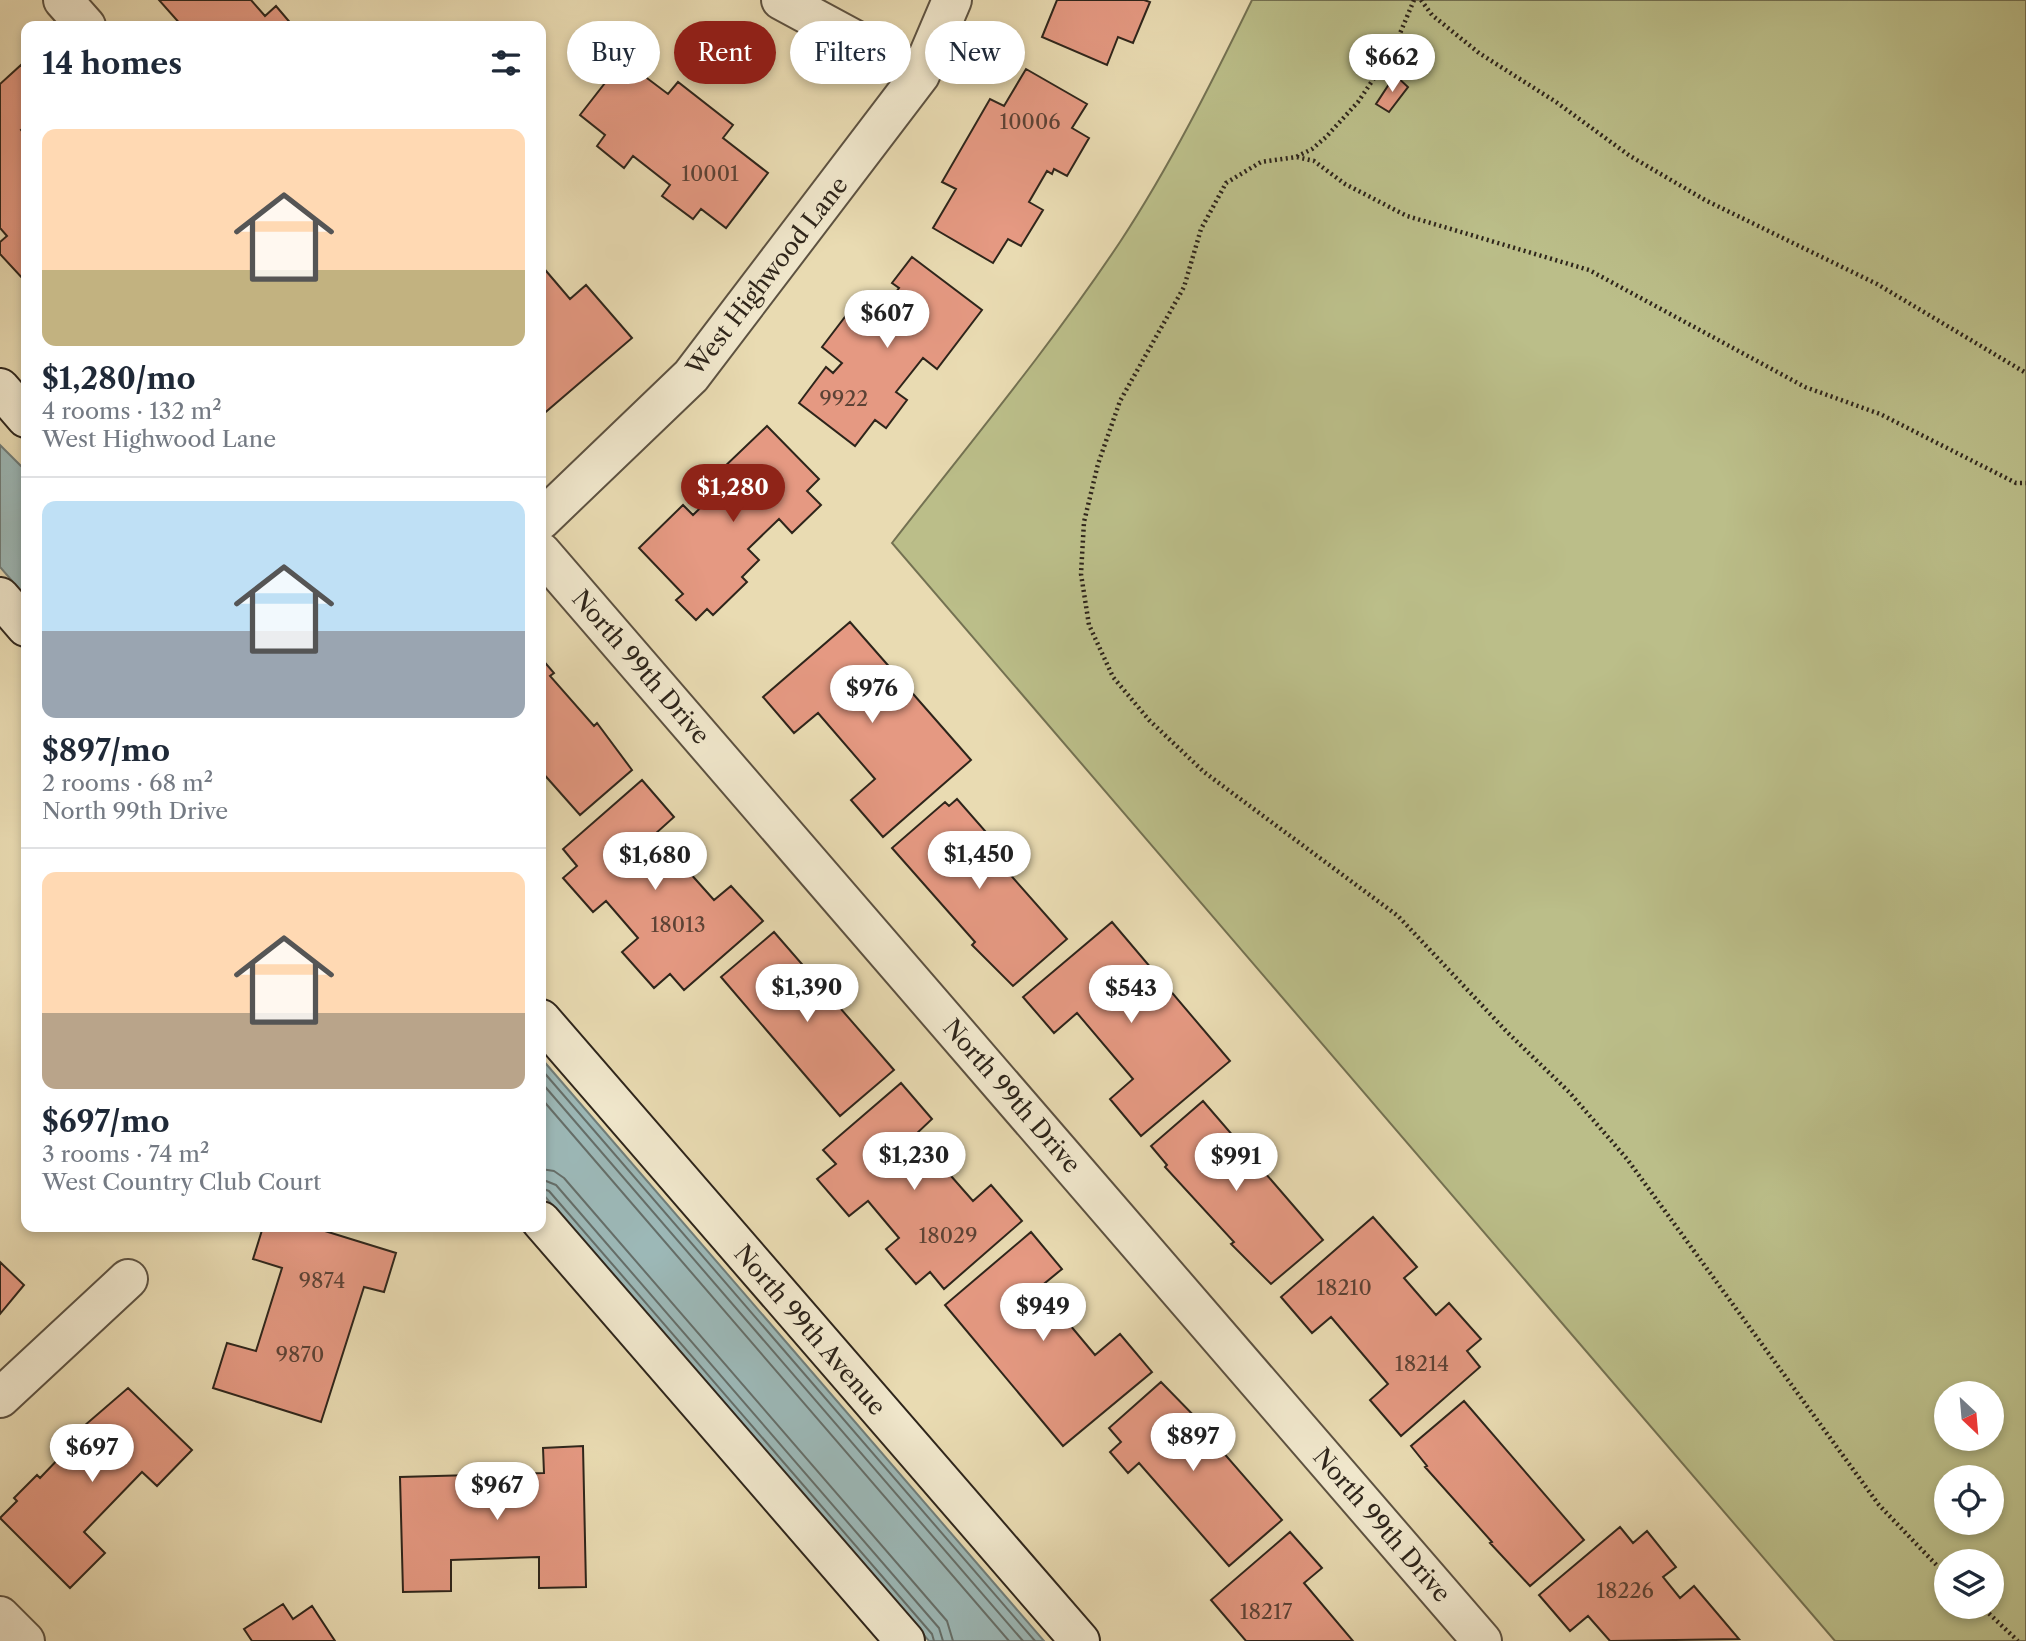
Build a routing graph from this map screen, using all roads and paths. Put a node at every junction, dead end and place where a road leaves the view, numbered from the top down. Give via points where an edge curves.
1 (63, 0) edge
2 (781, 0) edge
3 (952, 0) edge
4 (1414, 0) edge
5 (1421, 0) edge
6 (82, 21) edge
7 (920, 75) junction
8 (1296, 157) junction
9 (2026, 373) edge
10 (0, 388) edge
11 (21, 412) edge
12 (2026, 483) edge
13 (546, 515) edge
14 (546, 558) edge
15 (0, 597) edge
16 (21, 621) edge
17 (546, 1025) edge
18 (546, 1227) edge
19 (128, 1279) dead end
20 (0, 1398) edge
21 (1934, 1562) edge
22 (0, 1616) edge
23 (1995, 1619) edge
24 (25, 1641) edge
25 (905, 1641) edge
26 (1080, 1641) edge
27 (1482, 1641) edge
28 (2018, 1641) edge

1 - 6 street
2 - 7 street
3 - 7 street, West Highwood Lane
4 - 8 path via 1393,50 1358,102 1312,149
5 - 9 path via 1432,15 1479,53 1630,156 1705,200 1877,284
7 - 13 street, West Highwood Lane via 691,376
8 - 12 path via 1314,161 1345,184 1407,216 1589,271 1805,387 1880,414 2016,483
8 - 21 path via 1261,162 1226,183 1201,229 1184,287 1120,401 1084,522 1081,574 1089,625 1113,677 1149,720 1204,772 1398,916 1569,1092 1627,1159 1879,1505
10 - 11 street
14 - 27 street, North 99th Drive
15 - 16 street
17 - 26 street, North 99th Avenue
18 - 25 street
19 - 20 street
22 - 24 street
23 - 28 path

